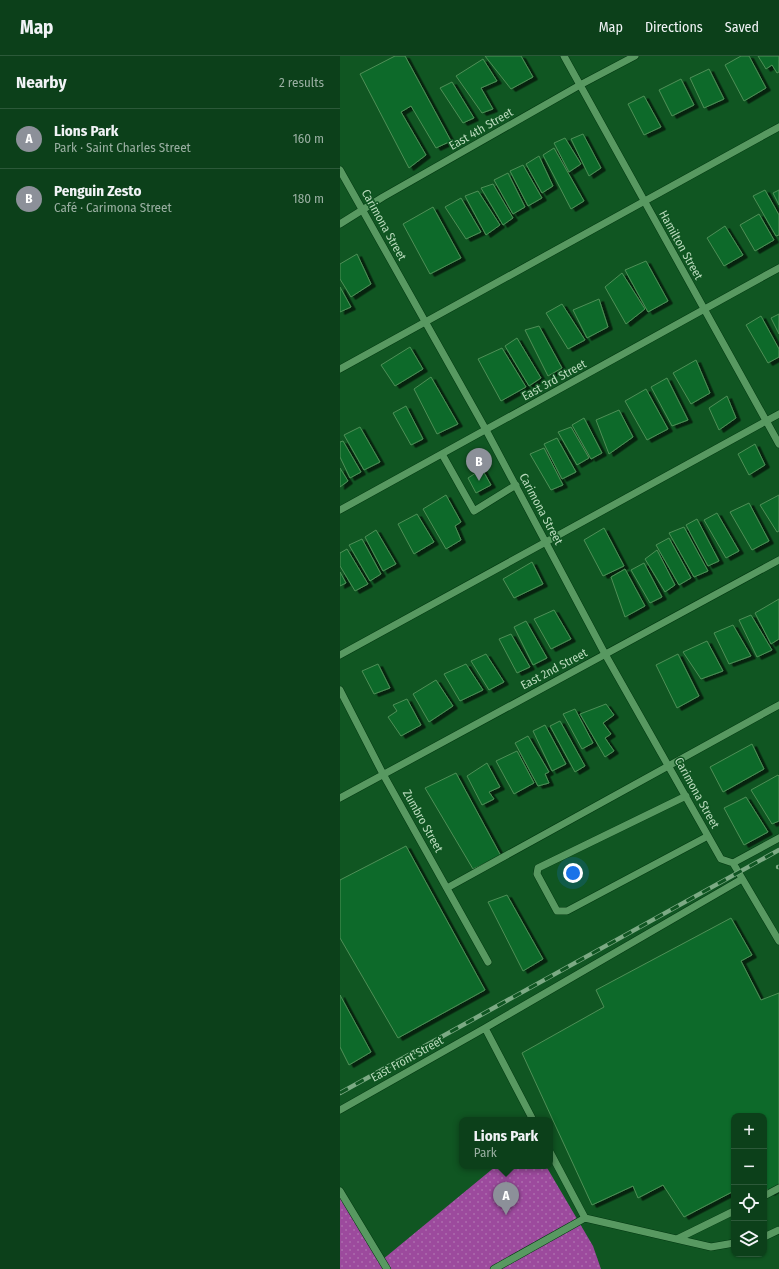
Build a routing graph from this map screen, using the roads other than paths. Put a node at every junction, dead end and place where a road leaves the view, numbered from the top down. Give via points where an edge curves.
1 (564, 56) edge
2 (634, 56) edge
3 (580, 85) junction
4 (779, 127) edge
5 (340, 170) edge
6 (645, 201) junction
7 (362, 210) junction
8 (340, 224) edge
9 (779, 268) edge
10 (704, 309) junction
11 (425, 321) junction
12 (340, 369) edge
13 (779, 414) edge
14 (766, 421) junction
15 (486, 430) junction
16 (779, 444) edge
17 (442, 454) junction
18 (516, 485) junction
19 (340, 510) edge
20 (546, 542) junction
21 (779, 560) edge
22 (605, 654) junction
23 (340, 655) edge
24 (340, 690) edge
25 (779, 705) edge
26 (669, 766) junction
27 (384, 774) junction
28 (686, 796) junction
29 (340, 798) edge
30 (708, 836) junction
31 (779, 838) edge
32 (733, 863) junction
33 (742, 879) junction
34 (447, 888) junction
35 (779, 941) edge
36 (488, 962) dead end
37 (485, 1028) junction
38 (340, 1110) edge
39 (531, 1117) edge
40 (553, 1158) edge
41 (779, 1188) edge
42 (340, 1191) edge
43 (767, 1194) edge
44 (731, 1212) edge
45 (585, 1218) junction
46 (779, 1230) edge
47 (767, 1235) edge
48 (677, 1239) junction
49 (731, 1244) edge
50 (387, 1269) edge
51 (494, 1269) edge

1 - 3 street, Hamilton Street
2 - 3 street, East 4th Street
3 - 6 street, Hamilton Street
3 - 7 street, East 4th Street
4 - 6 street
5 - 7 street, Carimona Street
6 - 10 street, Hamilton Street
6 - 11 street
7 - 8 street, East 4th Street
7 - 11 street, Carimona Street
9 - 10 street, East 3rd Street
10 - 14 street, Hamilton Street
10 - 15 street, East 3rd Street
11 - 12 street
11 - 15 street, Carimona Street
13 - 14 street
14 - 16 street, Hamilton Street
14 - 20 street
15 - 17 street, East 3rd Street
15 - 18 street, Carimona Street
17 - 18 street via 474,510
17 - 19 street, East 3rd Street
18 - 20 street, Carimona Street
20 - 22 street, Carimona Street
20 - 23 street
21 - 22 street, East 2nd Street
22 - 26 street, Carimona Street
22 - 27 street, East 2nd Street
24 - 27 street, Zumbro Street
25 - 26 street
26 - 28 street, Carimona Street
26 - 34 street
27 - 29 street, East 2nd Street
27 - 34 street, Zumbro Street
28 - 30 street, Carimona Street
28 - 30 street via 538,868 536,874 557,911 567,911
30 - 32 street, Carimona Street via 721,859
31 - 32 street
32 - 33 street
33 - 35 street
33 - 37 street, East Front Street
34 - 36 street, Zumbro Street
37 - 38 street, East Front Street
37 - 39 street
40 - 45 street
41 - 43 street
42 - 50 street
44 - 48 street
45 - 48 street
45 - 51 street
46 - 47 street
48 - 49 street via 711,1247

